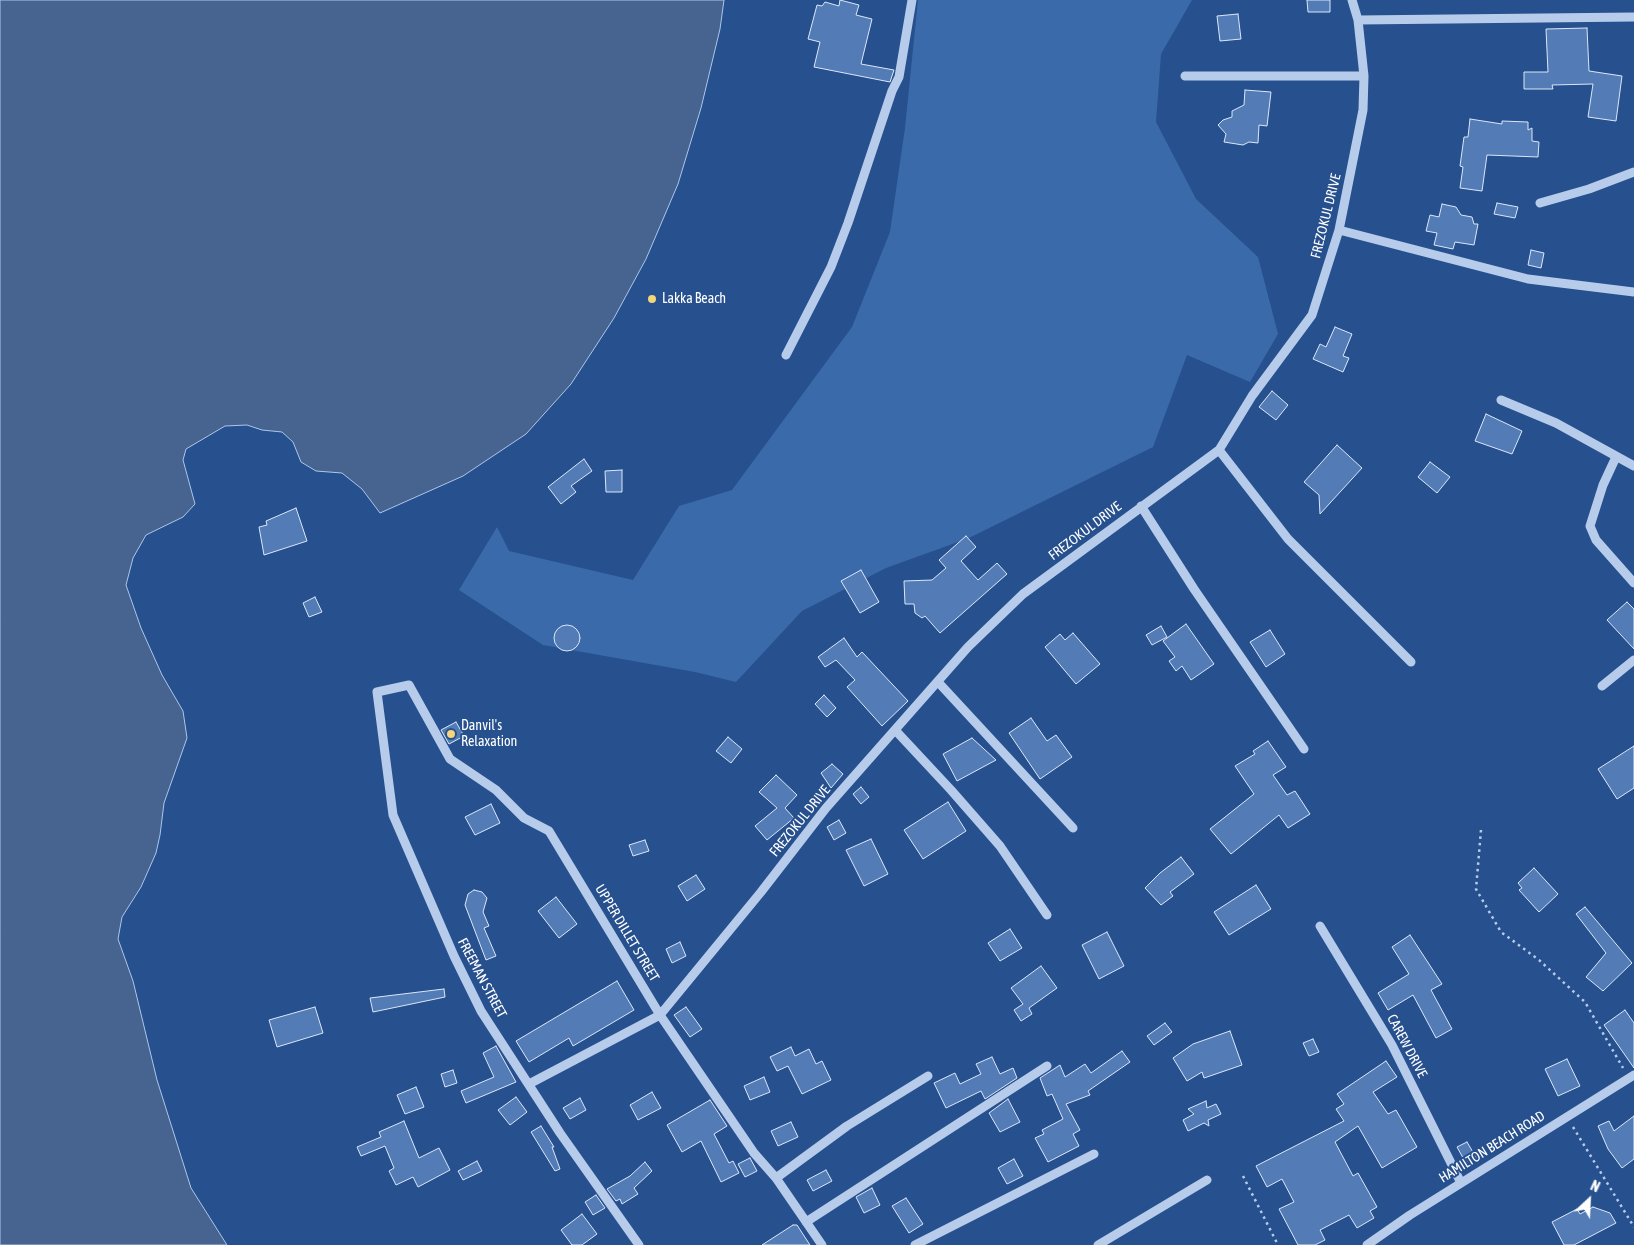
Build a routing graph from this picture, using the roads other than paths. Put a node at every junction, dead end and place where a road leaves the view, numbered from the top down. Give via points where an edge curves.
1 (912, 0) edge
2 (1352, 0) edge
3 (1634, 16) edge
4 (1358, 20) junction
5 (1185, 76) dead end
6 (1364, 76) junction
7 (1634, 172) edge
8 (1540, 203) dead end
9 (1339, 230) junction
10 (1634, 292) edge
11 (786, 355) dead end
12 (1501, 400) dead end
13 (1219, 450) junction
14 (1616, 457) junction
15 (1634, 466) edge
16 (1141, 506) junction
17 (1634, 583) edge
18 (1634, 660) edge
19 (1411, 662) dead end
20 (938, 682) junction
21 (1602, 686) dead end
22 (377, 692) joint
23 (896, 732) junction
24 (1304, 749) dead end
25 (1073, 828) dead end
26 (1047, 915) dead end
27 (1320, 926) dead end
28 (660, 1015) junction
29 (1048, 1066) dead end
30 (928, 1076) dead end
31 (1632, 1077) edge
32 (529, 1084) junction
33 (1094, 1154) dead end
34 (776, 1178) junction
35 (1208, 1180) dead end
36 (1461, 1183) junction
37 (806, 1222) junction
38 (639, 1245) edge
39 (822, 1245) edge
40 (916, 1245) edge
41 (1098, 1245) edge
42 (1367, 1245) edge

1 - 11 street via 899,77 848,223 831,268
2 - 4 street, FREZOKUL DRIVE
3 - 4 street
4 - 6 street, FREZOKUL DRIVE
5 - 6 street
6 - 9 street, FREZOKUL DRIVE via 1363,110
7 - 8 street
9 - 10 street via 1528,279
9 - 13 street, FREZOKUL DRIVE via 1312,315 1252,396
12 - 14 street via 1556,423
13 - 16 street, FREZOKUL DRIVE
13 - 19 street via 1288,539
14 - 15 street
14 - 17 street via 1590,526 1596,540
16 - 20 street, FREZOKUL DRIVE via 1023,594 968,647
16 - 24 street
18 - 21 street
20 - 23 street, FREZOKUL DRIVE
20 - 25 street
22 - 28 street, UPPER DILLET STREET via 409,685 450,759 496,790 524,818 549,831
22 - 32 street, FREEMAN STREET via 393,815 481,1011
23 - 26 street via 1000,846
23 - 28 street, FREZOKUL DRIVE via 826,808
27 - 36 street, CAREW DRIVE via 1392,1045
28 - 32 street
28 - 34 street, UPPER DILLET STREET via 754,1153
29 - 37 street
30 - 34 street via 846,1126
31 - 36 street, HAMILTON BEACH ROAD
32 - 38 street, FREEMAN STREET
33 - 40 street
34 - 37 street, UPPER DILLET STREET
35 - 41 street
36 - 42 street, HAMILTON BEACH ROAD
37 - 39 street, UPPER DILLET STREET

